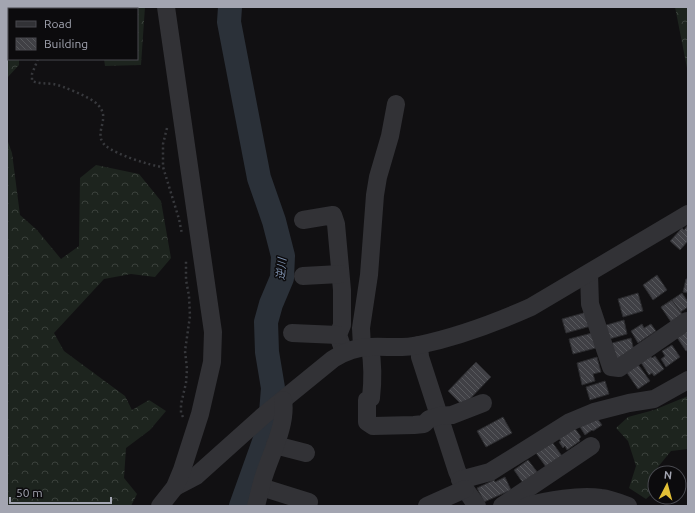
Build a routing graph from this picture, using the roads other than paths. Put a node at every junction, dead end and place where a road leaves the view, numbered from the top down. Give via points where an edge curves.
1 (166, 7) edge
2 (396, 104) dead end
3 (688, 214) edge
4 (303, 220) dead end
5 (340, 274) junction
6 (589, 274) junction
7 (303, 276) dead end
8 (687, 320) edge
9 (292, 333) dead end
10 (338, 335) junction
11 (419, 345) junction
12 (366, 347) junction
13 (344, 352) junction
14 (688, 380) edge
15 (281, 402) junction
16 (483, 403) dead end
17 (439, 416) junction
18 (275, 445) junction
19 (591, 446) dead end
20 (306, 453) dead end
21 (462, 485) junction
22 (175, 487) junction
23 (261, 487) junction
24 (309, 502) dead end
25 (160, 506) edge
26 (256, 506) edge
27 (427, 506) edge
28 (477, 506) edge
29 (502, 506) edge
30 (527, 506) edge
31 (628, 506) edge

1 - 22 street via 213,332 212,362 200,414
2 - 12 street via 375,195 369,275 361,328
3 - 6 street
4 - 5 street via 333,215
5 - 7 street
5 - 10 street via 342,326
6 - 8 street via 590,304 611,367 619,368
6 - 11 street via 510,316
9 - 10 street
10 - 13 street
11 - 12 street via 403,348
11 - 17 street via 420,357
12 - 13 street
12 - 17 street via 373,361 371,398 367,400 367,422 373,426 414,425 424,424 429,419
13 - 15 street
14 - 21 street via 654,399 594,412 570,422 490,472
15 - 18 street via 284,407
15 - 22 street via 196,476
16 - 17 street via 452,415
17 - 21 street
18 - 20 street
18 - 23 street
19 - 29 street
21 - 27 street
21 - 28 street
22 - 25 street
23 - 24 street
23 - 26 street
30 - 31 street via 542,501 595,498

